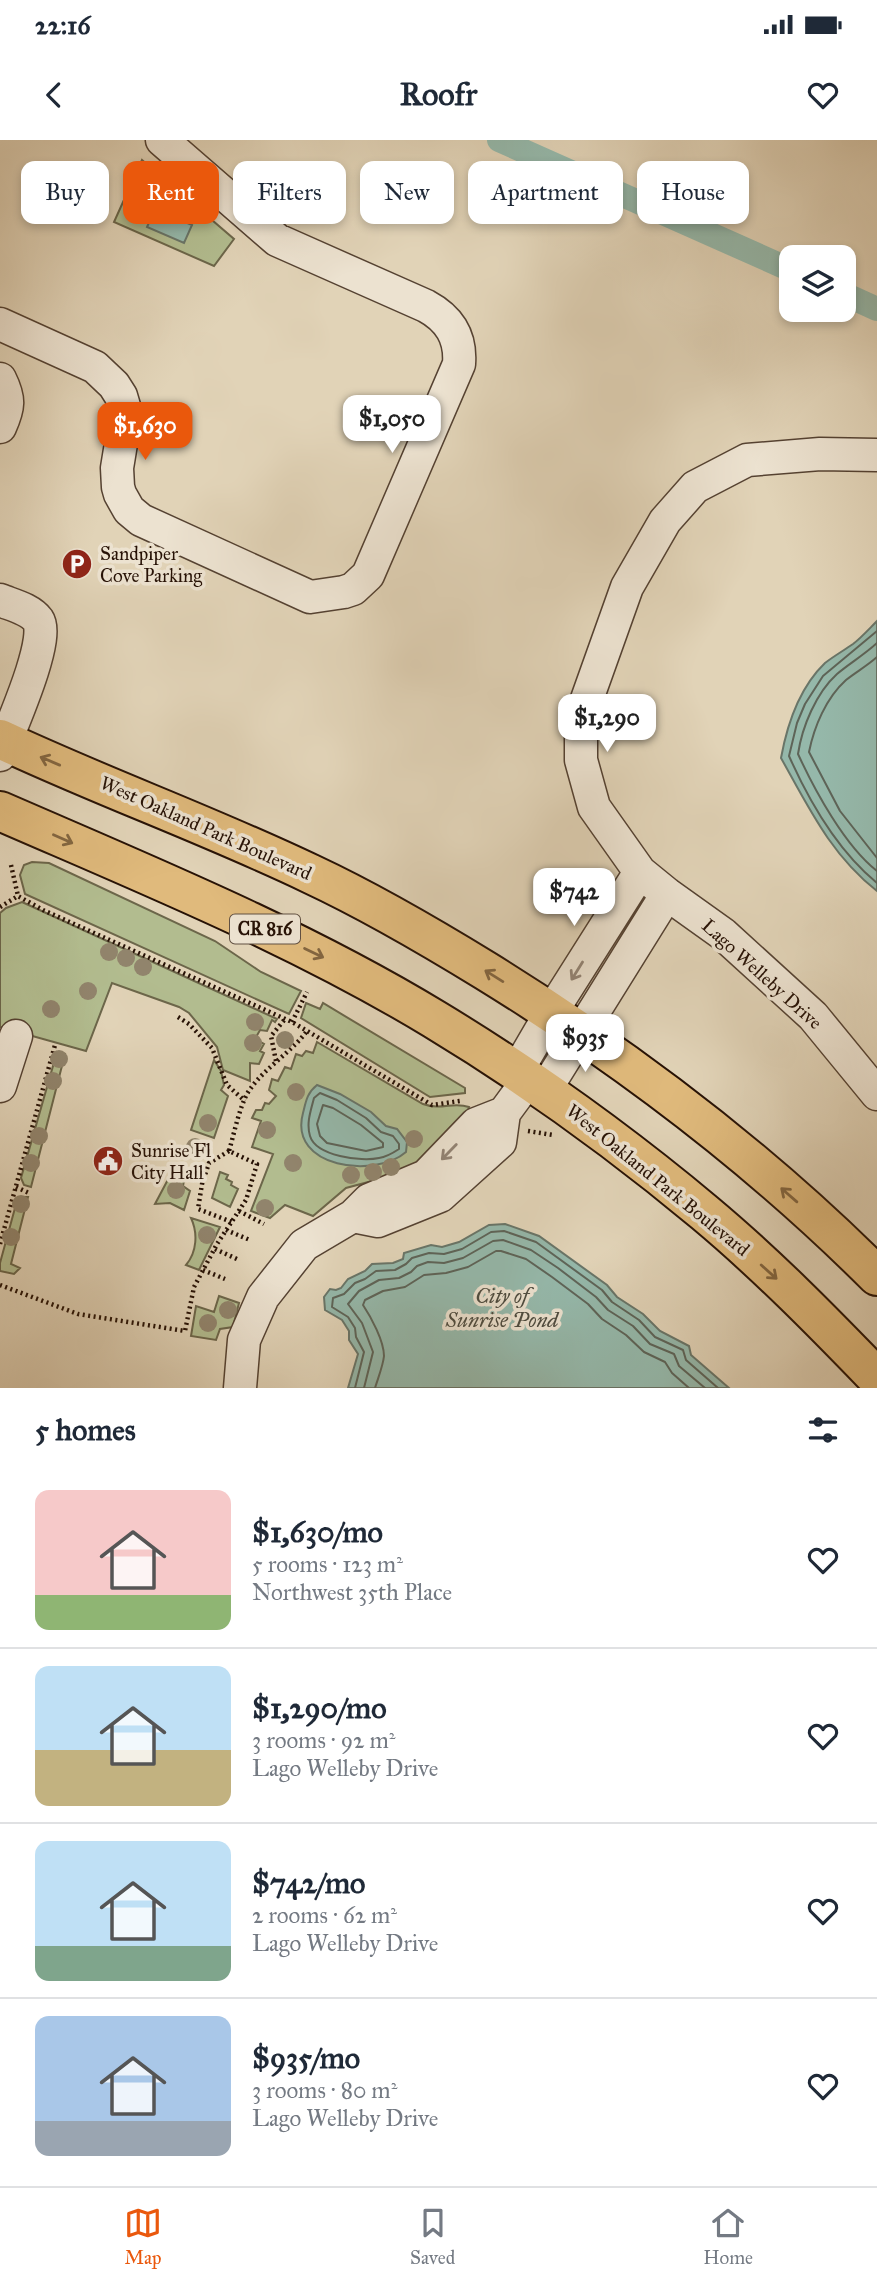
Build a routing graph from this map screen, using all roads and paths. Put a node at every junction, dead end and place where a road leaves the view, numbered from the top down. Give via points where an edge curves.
1 (162, 140) edge
2 (0, 324) edge
3 (0, 379) edge
4 (0, 427) edge
5 (877, 455) edge
6 (0, 600) edge
7 (2, 745) edge
8 (0, 811) edge
9 (11, 865) dead end
10 (640, 872) junction
11 (667, 894) junction
12 (18, 896) junction
13 (0, 907) edge
14 (307, 992) dead end
15 (178, 1017) dead end
16 (285, 1019) junction
17 (566, 1021) junction
18 (292, 1022) junction
19 (307, 1031) junction
20 (16, 1036) dead end
21 (55, 1045) dead end
22 (276, 1061) junction
23 (530, 1080) junction
24 (0, 1086) edge
25 (877, 1094) edge
26 (245, 1101) junction
27 (501, 1115) junction
28 (562, 1136) dead end
29 (229, 1151) junction
30 (16, 1187) junction
31 (29, 1193) dead end
32 (239, 1211) junction
33 (232, 1222) junction
34 (264, 1224) dead end
35 (226, 1230) junction
36 (250, 1240) dead end
37 (0, 1244) edge
38 (215, 1249) junction
39 (237, 1259) dead end
40 (202, 1270) junction
41 (877, 1276) edge
42 (225, 1279) dead end
43 (0, 1285) edge
44 (877, 1378) edge
45 (240, 1388) edge

1 - 2 street via 277,240 426,306 454,332 459,365 361,582 344,592 310,597 135,516 118,487 127,413 114,385 95,367
3 - 4 street via 8,410
5 - 10 street, Lago Welleby Drive via 747,460 695,487 665,521 627,587 581,716 581,761 594,807
6 - 7 street via 26,610 41,626 37,660
17 -> 7 main road, West Oakland Park Boulevard via 425,934 312,874
8 -> 23 main road, West Oakland Park Boulevard / CR 816 via 223,909 335,964 433,1018
9 - 12 path
10 - 11 street, Lago Welleby Drive
10 -> 17 street
11 - 17 street
11 - 25 street, Lago Welleby Drive via 723,934 813,1016
12 - 13 path
12 - 16 path
14 - 18 path
15 - 26 path via 212,1048 227,1085
16 - 18 path
16 - 22 path via 271,1036
17 - 23 street
41 -> 17 main road, West Oakland Park Boulevard via 747,1158 666,1092
18 - 19 path
19 - 22 path
19 - 27 path via 432,1105 467,1100
20 - 24 street
21 - 30 path
22 - 26 path
23 - 27 street
23 -> 44 main road, West Oakland Park Boulevard / CR 816 via 706,1214 806,1305
26 - 29 path
27 - 28 path via 530,1132
27 - 45 street via 477,1124 426,1176 369,1200 353,1216 303,1245 263,1297 244,1340
29 - 32 path via 257,1164
29 - 33 path via 209,1163 198,1209
30 - 31 path
30 - 37 path
32 - 33 path
32 - 34 path
33 - 35 path
35 - 36 path
35 - 38 path
38 - 39 path
38 - 40 path
40 - 42 path
40 - 43 path via 185,1331 78,1314

